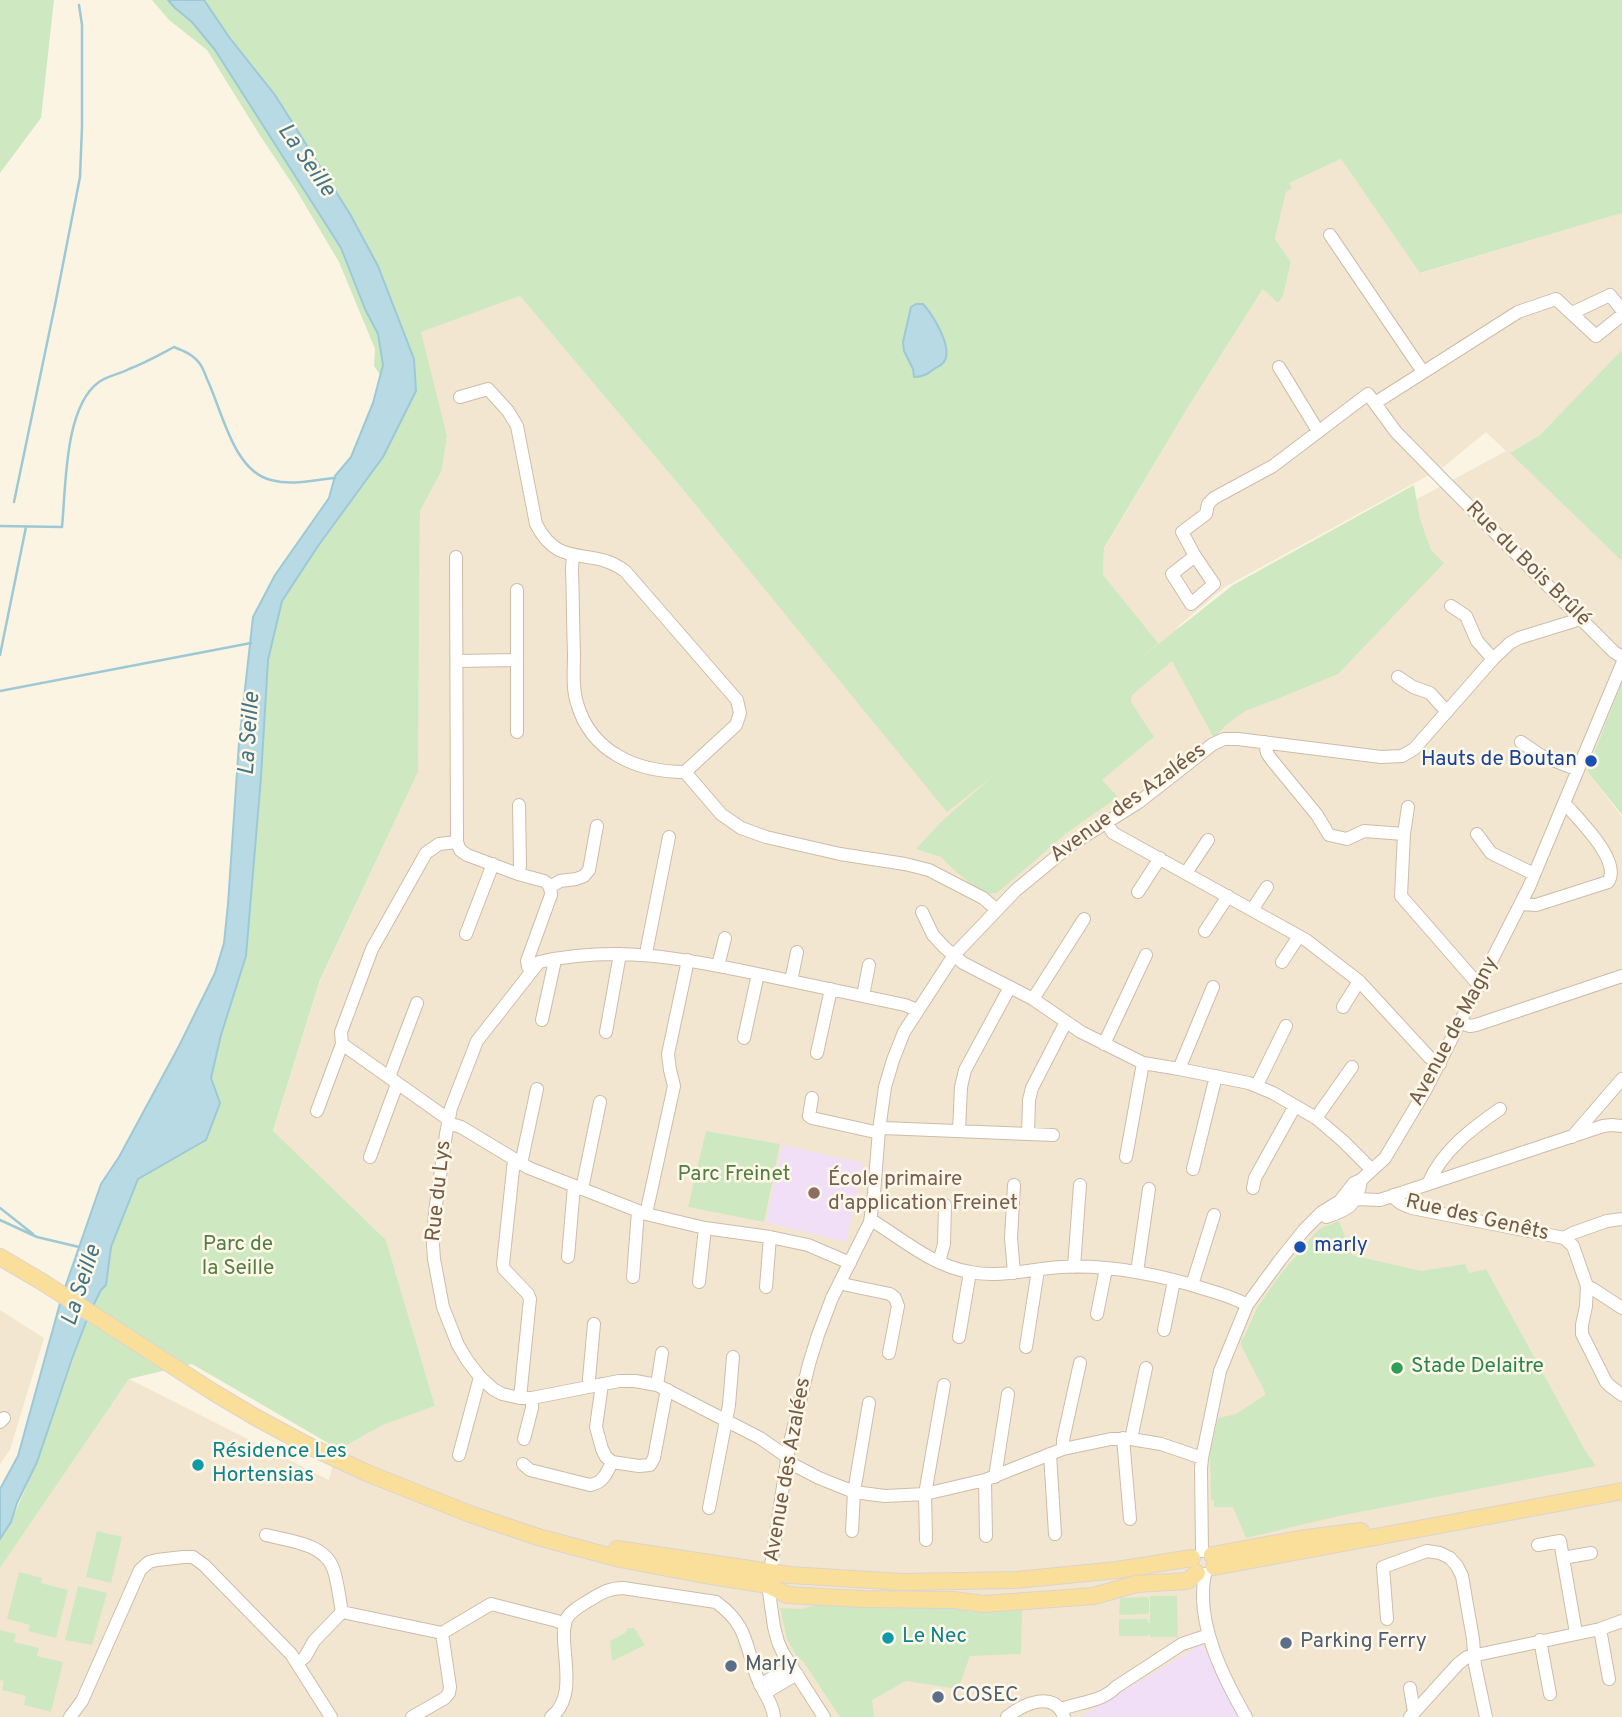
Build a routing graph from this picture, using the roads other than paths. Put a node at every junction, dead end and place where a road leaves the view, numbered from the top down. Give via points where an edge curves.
1 (1330, 235) dead end
2 (1622, 310) edge
3 (1572, 313) junction
4 (1622, 316) edge
5 (1279, 367) dead end
6 (1423, 372) junction
7 (460, 397) dead end
8 (1375, 403) junction
9 (1318, 431) junction
10 (573, 555) junction
11 (1195, 556) dead end
12 (456, 557) dead end
13 (517, 590) dead end
14 (1451, 606) dead end
15 (1579, 617) junction
16 (1622, 657) edge
17 (1493, 659) junction
18 (516, 660) junction
19 (457, 661) junction
20 (1622, 664) edge
21 (1398, 677) dead end
22 (1447, 712) junction
23 (517, 732) dead end
24 (1265, 742) junction
25 (1521, 742) dead end
26 (1579, 767) junction
27 (685, 772) junction
28 (519, 805) dead end
29 (1564, 805) junction
30 (1408, 807) dead end
31 (1105, 822) junction
32 (597, 826) dead end
33 (1404, 834) junction
34 (1477, 834) dead end
35 (669, 837) dead end
36 (1208, 840) dead end
37 (457, 842) junction
38 (1160, 858) junction
39 (492, 864) junction
40 (1536, 870) junction
41 (1186, 873) junction
42 (518, 874) junction
43 (550, 887) junction
44 (1267, 887) dead end
45 (1138, 892) dead end
46 (1228, 897) junction
47 (1521, 904) junction
48 (997, 910) junction
49 (1252, 910) junction
50 (922, 912) dead end
51 (1084, 919) dead end
52 (1205, 931) dead end
53 (466, 934) dead end
54 (1299, 936) junction
55 (725, 939) dead end
56 (797, 952) dead end
57 (620, 954) junction
58 (647, 955) junction
59 (954, 955) junction
60 (1146, 955) dead end
61 (553, 959) junction
62 (688, 960) junction
63 (1282, 962) dead end
64 (869, 965) dead end
65 (718, 966) junction
66 (531, 970) junction
67 (758, 974) junction
68 (1622, 976) edge
69 (791, 981) junction
70 (1359, 981) junction
71 (1481, 984) junction
72 (1010, 987) junction
73 (1213, 987) dead end
74 (831, 989) junction
75 (863, 996) junction
76 (1033, 999) junction
77 (417, 1003) dead end
78 (1343, 1007) dead end
79 (917, 1010) junction
80 (542, 1020) dead end
81 (1066, 1022) junction
82 (1461, 1023) junction
83 (1286, 1026) dead end
84 (606, 1032) dead end
85 (744, 1038) dead end
86 (342, 1044) junction
87 (1104, 1044) junction
88 (817, 1053) dead end
89 (1143, 1063) junction
90 (1440, 1065) junction
91 (1352, 1067) dead end
92 (1179, 1069) junction
93 (1216, 1076) junction
94 (1622, 1079) edge
95 (393, 1081) junction
96 (1257, 1085) junction
97 (537, 1089) dead end
98 (812, 1098) dead end
99 (600, 1102) dead end
100 (1295, 1106) junction
101 (1500, 1110) dead end
102 (317, 1111) dead end
103 (1316, 1118) junction
104 (448, 1121) junction
105 (1622, 1126) edge
106 (879, 1129) junction
107 (959, 1131) junction
108 (1028, 1133) junction
109 (1053, 1135) dead end
110 (1572, 1137) junction
111 (370, 1157) dead end
112 (1126, 1157) dead end
113 (518, 1162) junction
114 (1192, 1169) dead end
115 (1372, 1170) junction
116 (1428, 1184) junction
117 (1014, 1185) dead end
118 (1080, 1185) dead end
119 (578, 1188) junction
120 (1252, 1188) dead end
121 (1149, 1189) dead end
122 (1393, 1195) junction
123 (1350, 1197) junction
124 (945, 1205) dead end
125 (642, 1212) junction
126 (1214, 1214) dead end
127 (1622, 1219) edge
128 (870, 1222) junction
129 (705, 1228) junction
130 (771, 1237) junction
131 (1564, 1238) junction
132 (0, 1257) edge
133 (568, 1257) dead end
134 (939, 1262) junction
135 (850, 1263) junction
136 (1074, 1267) junction
137 (1106, 1269) junction
138 (1038, 1270) junction
139 (970, 1272) junction
140 (1137, 1272) junction
141 (1014, 1273) junction
142 (633, 1277) dead end
143 (1174, 1281) junction
144 (699, 1282) dead end
145 (841, 1283) junction
146 (1192, 1285) junction
147 (1587, 1286) junction
148 (766, 1287) dead end
149 (1247, 1305) junction
150 (1622, 1308) edge
151 (1097, 1314) dead end
152 (594, 1324) dead end
153 (1164, 1330) dead end
154 (959, 1337) dead end
155 (1026, 1347) dead end
156 (662, 1353) dead end
157 (889, 1353) dead end
158 (733, 1357) dead end
159 (1080, 1363) dead end
160 (1146, 1368) dead end
161 (480, 1377) junction
162 (596, 1385) junction
163 (944, 1385) dead end
164 (663, 1387) junction
165 (1008, 1394) dead end
166 (1622, 1395) edge
167 (526, 1398) junction
168 (869, 1403) dead end
169 (726, 1420) junction
170 (524, 1438) dead end
171 (1127, 1439) junction
172 (1063, 1449) junction
173 (1050, 1454) junction
174 (459, 1455) dead end
175 (787, 1458) junction
176 (1202, 1458) junction
177 (612, 1462) junction
178 (523, 1464) dead end
179 (990, 1479) junction
180 (1622, 1491) edge
181 (854, 1492) junction
182 (925, 1494) junction
183 (709, 1508) dead end
184 (1130, 1519) dead end
185 (852, 1531) dead end
186 (1055, 1534) dead end
187 (267, 1535) dead end
188 (986, 1536) dead end
189 (926, 1540) dead end
190 (1538, 1545) dead end
191 (1591, 1553) dead end
192 (1563, 1558) junction
193 (1204, 1563) junction
194 (769, 1579) junction
195 (342, 1612) junction
196 (1387, 1619) dead end
197 (1622, 1621) edge
198 (565, 1625) junction
199 (1600, 1629) junction
200 (442, 1633) junction
201 (1576, 1633) junction
202 (1209, 1635) junction
203 (1540, 1640) junction
204 (1474, 1655) junction
205 (294, 1659) junction
206 (794, 1670) junction
207 (1609, 1679) dead end
208 (1410, 1688) dead end
209 (762, 1689) junction
210 (1550, 1694) dead end
211 (1063, 1713) edge
212 (1415, 1714) edge
213 (70, 1717) edge
214 (331, 1717) edge
215 (412, 1717) edge
216 (551, 1717) edge
217 (774, 1717) edge
218 (824, 1717) edge
219 (1007, 1717) edge
220 (1246, 1717) edge
221 (1486, 1717) edge

1 - 6 street
2 - 3 street via 1610,295
3 - 4 street via 1596,336
3 - 6 street via 1556,299 1518,312
5 - 9 street
6 - 8 street
7 - 10 street via 488,389 513,419 536,524 554,548
8 - 9 street via 1368,394
8 - 15 street, Rue du Bois Brûlé via 1396,432
9 - 11 street via 1273,466 1208,504 1206,514 1182,532
10 - 27 street via 574,692 581,716 593,736 620,758 645,768
10 - 27 street via 608,561 625,571 737,700 740,713 736,725
12 - 19 street
13 - 18 street
14 - 17 street via 1466,616 1477,641
15 - 16 street, Rue du Bois Brûlé
15 - 17 street, Avenue des Azalées via 1520,638
17 - 22 street, Avenue des Azalées
18 - 19 street
18 - 23 street
19 - 37 street
20 - 26 street, Avenue de Magny
21 - 22 street via 1430,693
22 - 24 street, Avenue des Azalées via 1414,750 1402,756
24 - 31 street, Avenue des Azalées via 1219,741
24 - 33 street via 1270,760 1317,814 1329,835 1347,839 1364,831
25 - 26 street
26 - 29 street, Avenue de Magny
27 - 48 street via 721,814 741,828 840,854 929,870
28 - 42 street
29 - 40 street, Avenue de Magny
29 - 47 street via 1606,848 1612,877 1535,905
30 - 33 street
31 - 38 street via 1113,833
31 - 48 street, Avenue des Azalées via 1043,867
32 - 43 street via 584,877
33 - 71 street via 1401,896
34 - 40 street via 1486,845
35 - 58 street
36 - 41 street
37 - 39 street via 463,853
37 - 86 street via 433,847 419,865 372,949 341,1032
38 - 41 street
38 - 45 street
39 - 42 street
39 - 53 street
40 - 47 street, Avenue de Magny
41 - 46 street
42 - 43 street
43 - 66 street via 527,961
44 - 49 street
46 - 49 street
46 - 52 street
47 - 71 street, Avenue de Magny
48 - 59 street, Avenue des Azalées
49 - 54 street
50 - 59 street via 933,935
51 - 76 street
54 - 63 street
54 - 70 street
55 - 65 street
56 - 69 street
57 - 58 street
57 - 61 street
57 - 84 street
58 - 62 street
59 - 72 street
59 - 79 street, Avenue des Azalées
60 - 87 street
61 - 66 street via 539,962
61 - 80 street
62 - 65 street
62 - 125 street via 668,1054 674,1086
64 - 75 street
65 - 67 street
66 - 104 street, Rue du Lys via 478,1041
67 - 69 street
67 - 85 street
68 - 82 street via 1476,1025
69 - 74 street
70 - 78 street
70 - 90 street
71 - 82 street, Avenue de Magny
72 - 76 street
72 - 107 street via 965,1070
73 - 92 street
74 - 75 street
74 - 88 street
75 - 79 street
76 - 81 street
77 - 95 street
79 - 106 street, Avenue des Azalées via 893,1060
81 - 87 street
81 - 108 street via 1032,1088
82 - 90 street, Avenue de Magny
83 - 96 street
86 - 95 street
86 - 102 street
87 - 89 street
89 - 92 street
89 - 112 street
90 - 115 street, Avenue de Magny via 1385,1158
91 - 103 street
92 - 93 street
93 - 96 street
93 - 114 street
94 - 110 street
95 - 104 street
95 - 111 street
96 - 100 street
97 - 113 street
98 - 106 street via 812,1118 875,1132
99 - 119 street
100 - 103 street
100 - 120 street
101 - 116 street via 1470,1129 1440,1162
103 - 115 street
104 - 113 street
104 - 161 street, Rue du Lys via 433,1259 452,1331
105 - 110 street via 1603,1126
106 - 107 street
106 - 128 street, Avenue des Azalées
107 - 108 street
108 - 109 street
110 - 116 street
113 - 119 street
113 - 167 street via 503,1264 530,1299
115 - 123 street, Avenue de Magny via 1354,1183
116 - 122 street
117 - 141 street
118 - 136 street
119 - 125 street
119 - 133 street
121 - 140 street
122 - 123 street via 1380,1200
122 - 131 street, Rue des Genêts via 1412,1208
123 - 149 street, Avenue de Magny via 1322,1212
124 - 134 street
125 - 129 street
125 - 142 street
126 - 146 street
127 - 131 street, Rue des Genêts
128 - 134 street
128 - 135 street, Avenue des Azalées
129 - 130 street
129 - 144 street
130 - 135 street via 808,1245
130 - 148 street
131 - 147 street, Rue des Genêts via 1573,1246
132 - 194 main road via 255,1417 367,1473 525,1533 620,1559 699,1574
134 - 139 street
135 - 145 street, Avenue des Azalées
136 - 137 street
136 - 138 street
137 - 140 street
137 - 151 street
138 - 141 street
138 - 155 street
139 - 141 street
139 - 154 street
140 - 143 street
143 - 146 street
143 - 153 street
145 - 157 street via 895,1298 898,1306
145 - 175 street, Avenue des Azalées via 815,1344
146 - 149 street
147 - 150 street
147 - 166 street, Rue des Genêts via 1583,1334 1606,1382
149 - 176 street, Avenue de Magny via 1220,1371
152 - 162 street via 589,1379
156 - 164 street
158 - 169 street
159 - 172 street
160 - 171 street
161 - 167 street, Rue du Lys via 502,1394
161 - 174 street
162 - 164 street via 635,1381
162 - 167 street
162 - 177 street via 596,1427 602,1449
163 - 182 street
164 - 169 street
164 - 177 street via 666,1394 650,1465
165 - 179 street
167 - 170 street via 532,1408
168 - 181 street
169 - 175 street
169 - 183 street
171 - 172 street
171 - 176 street via 1161,1444
171 - 184 street
172 - 173 street
173 - 179 street
173 - 186 street
175 - 181 street
175 - 194 street, Avenue des Azalées
176 - 193 street, Avenue de Magny
177 - 178 street via 606,1476 590,1485 530,1470
179 - 182 street
179 - 188 street
180 - 193 main road
181 - 182 street via 898,1497
181 - 185 street
182 - 189 street
187 - 195 street via 325,1556 335,1575
190 - 192 street via 1560,1542
191 - 192 street
192 - 201 street
193 - 194 main road via 1004,1581
193 - 194 main road via 1187,1581 1136,1584 1094,1596 984,1604 787,1595
193 - 202 street, Avenue de Magny
194 - 206 street, Avenue des Azalées via 774,1628
195 - 200 street
195 - 205 street
196 - 204 street via 1383,1567 1427,1551 1440,1553 1450,1558 1462,1576
197 - 199 street
198 - 200 street via 491,1604
198 - 209 street via 578,1607 616,1588 716,1602 744,1632
198 - 216 street via 565,1696
199 - 201 street
199 - 207 street
200 - 215 street via 449,1693
201 - 203 street
202 - 211 street via 1182,1644 1109,1694
202 - 220 street, Avenue de Magny
203 - 204 street
203 - 210 street
204 - 212 street via 1458,1664
204 - 221 street
205 - 213 street via 195,1558 149,1562 140,1570 82,1701
205 - 214 street
206 - 209 street
206 - 218 street, Avenue des Azalées
208 - 212 street
209 - 217 street
211 - 219 street via 1052,1702 1035,1702

